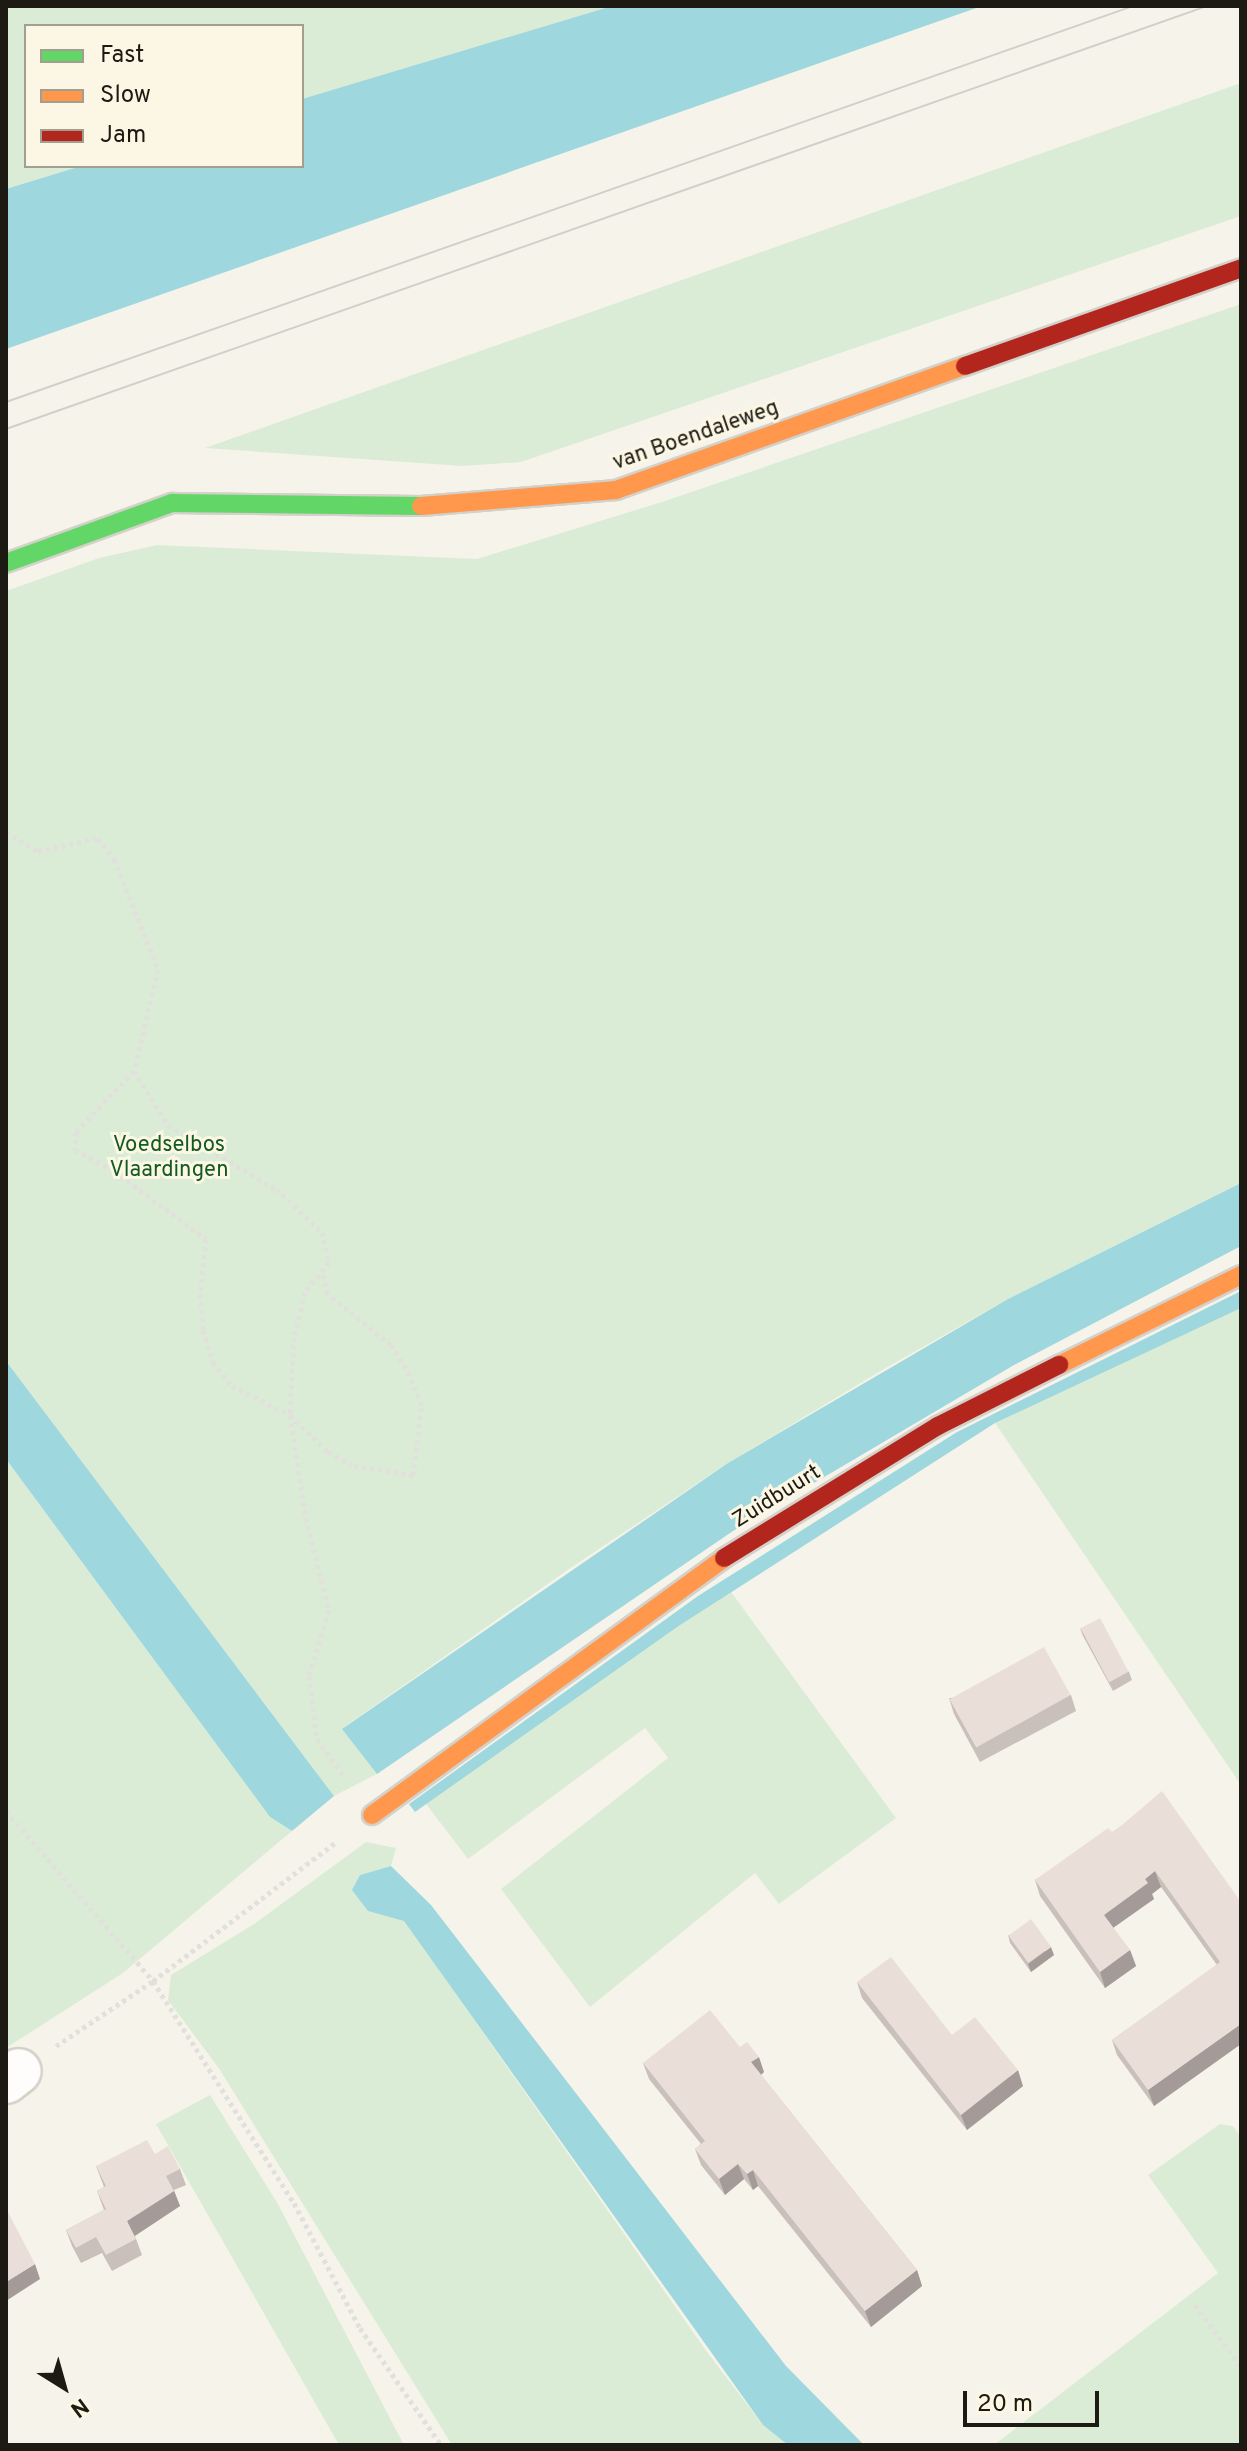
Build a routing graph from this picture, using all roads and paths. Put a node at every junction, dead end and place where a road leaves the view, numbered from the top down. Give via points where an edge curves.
1 (1241, 268) edge
2 (6, 563) edge
3 (6, 832) edge
4 (134, 1071) junction
5 (322, 1271) junction
6 (1241, 1275) edge
7 (290, 1415) junction
8 (6, 1811) edge
9 (372, 1815) junction
10 (153, 1981) junction
11 (13, 2076) edge
12 (1195, 2305) dead end
13 (1241, 2366) edge
14 (441, 2445) edge

1 - 2 street, van Boendaleweg via 616,490 401,508 172,503
3 - 4 path via 38,851 98,838 114,859 158,969
4 - 5 path via 168,1125 276,1189 322,1232 329,1262
4 - 7 path via 76,1132 75,1150 114,1171 206,1239 200,1294 213,1362 232,1386
5 - 7 path via 305,1292 294,1337
5 - 7 path via 328,1294 391,1345 406,1368 422,1405 413,1475 354,1466 314,1442
6 - 9 street, Zuidbuurt via 938,1426 719,1561
7 - 9 path via 306,1518 329,1610 309,1676 317,1739
8 - 10 path
9 - 10 path
10 - 11 path
10 - 14 path via 294,2203 360,2328
12 - 13 path

